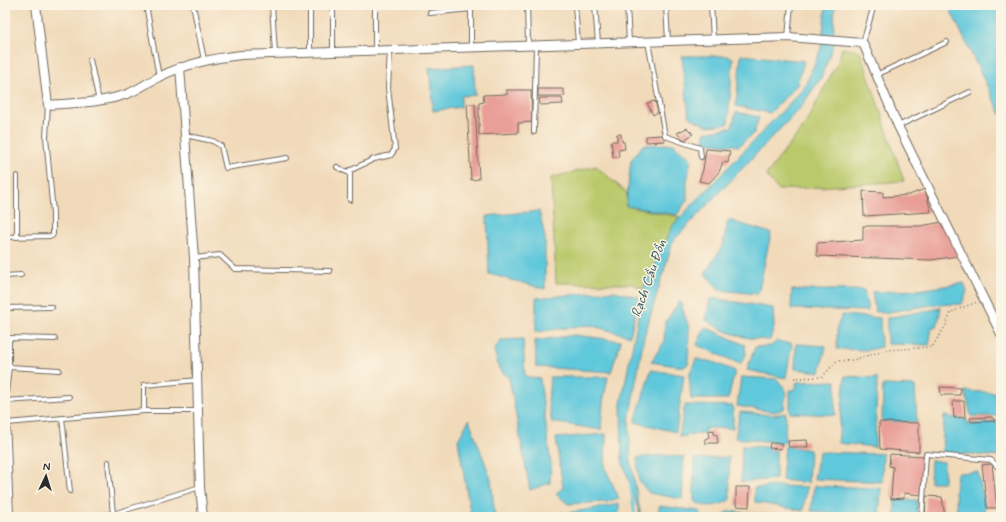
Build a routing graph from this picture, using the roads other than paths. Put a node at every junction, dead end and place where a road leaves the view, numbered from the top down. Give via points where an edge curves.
1 (36, 5) edge
2 (146, 5) edge
3 (193, 5) edge
4 (272, 5) edge
5 (298, 5) edge
6 (310, 5) edge
7 (333, 5) edge
8 (375, 5) edge
9 (527, 5) edge
10 (575, 5) edge
11 (595, 5) edge
12 (627, 5) edge
13 (666, 5) edge
14 (711, 5) edge
15 (791, 5) edge
16 (874, 5) edge
17 (288, 6) dead end
18 (471, 7) edge
19 (430, 12) dead end
20 (788, 37) junction
21 (713, 40) junction
22 (668, 41) junction
23 (629, 42) junction
24 (648, 42) junction
25 (863, 42) junction
26 (947, 42) dead end
27 (578, 43) junction
28 (598, 43) junction
29 (532, 44) junction
30 (471, 46) junction
31 (390, 49) junction
32 (375, 50) junction
33 (310, 52) junction
34 (333, 52) junction
35 (275, 53) junction
36 (90, 60) dead end
37 (204, 60) junction
38 (180, 68) junction
39 (876, 75) junction
40 (158, 77) junction
41 (970, 92) dead end
42 (99, 101) junction
43 (48, 105) junction
44 (898, 126) junction
45 (534, 132) dead end
46 (184, 135) junction
47 (701, 157) dead end
48 (287, 158) dead end
49 (337, 167) dead end
50 (350, 170) junction
51 (17, 176) dead end
52 (350, 200) dead end
53 (5, 237) edge
54 (17, 237) junction
55 (194, 258) junction
56 (330, 272) dead end
57 (21, 275) dead end
58 (5, 276) edge
59 (52, 307) dead end
60 (5, 308) edge
61 (999, 325) edge
62 (1001, 334) edge
63 (55, 339) dead end
64 (9, 367) junction
65 (59, 370) dead end
66 (199, 380) junction
67 (69, 397) dead end
68 (6, 401) edge
69 (144, 410) junction
70 (199, 411) junction
71 (62, 418) junction
72 (7, 423) junction
73 (108, 462) dead end
74 (1001, 470) edge
75 (200, 487) junction
76 (70, 491) dead end
77 (113, 514) junction
78 (11, 517) edge
79 (82, 517) edge
80 (203, 517) edge
81 (922, 517) edge

1 - 43 street
2 - 40 lane
3 - 37 lane
4 - 35 lane
5 - 17 lane
6 - 33 lane
7 - 34 lane
8 - 32 lane
9 - 29 lane
10 - 27 lane
11 - 28 lane
12 - 23 lane
13 - 22 lane
14 - 21 lane
15 - 20 lane
16 - 25 lane
18 - 19 lane
18 - 30 lane
20 - 21 street
20 - 25 street
21 - 22 street
22 - 24 street
23 - 24 street
23 - 28 street
24 - 47 lane via 665,136 700,148
25 - 39 street
26 - 39 lane
27 - 28 street
27 - 29 street
29 - 30 street
29 - 45 lane
30 - 31 street
31 - 32 street
31 - 50 lane via 388,88 395,149 391,155 374,159
32 - 34 street
33 - 34 street
33 - 35 street
35 - 37 street
36 - 42 lane
37 - 38 street
38 - 40 street
38 - 46 street
39 - 44 street
40 - 42 street via 127,94
41 - 44 lane
42 - 43 street
43 - 54 lane via 46,137 53,234
44 - 61 street
46 - 48 lane via 213,141 221,146 226,168
46 - 55 street
49 - 50 lane via 347,172
50 - 52 lane
51 - 54 lane
53 - 54 lane
55 - 56 lane via 220,255 235,269
55 - 66 street
57 - 58 lane
59 - 60 lane
61 - 62 street
63 - 64 lane via 9,338
64 - 65 lane
64 - 68 lane
66 - 69 lane via 144,385
66 - 70 street
67 - 68 lane
68 - 72 lane
69 - 70 lane
69 - 71 lane
70 - 75 street
71 - 72 lane
71 - 76 lane
72 - 78 lane
73 - 77 lane
74 - 81 lane via 991,460 926,454
75 - 77 lane
75 - 80 street
77 - 79 lane

